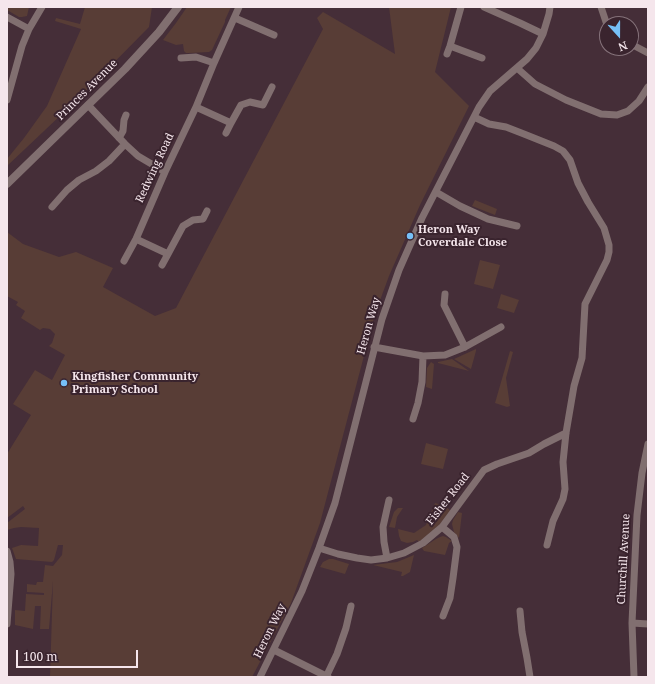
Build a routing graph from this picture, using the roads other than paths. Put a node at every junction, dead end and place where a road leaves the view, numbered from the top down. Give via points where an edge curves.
1 (42, 7) edge
2 (178, 7) edge
3 (239, 7) edge
4 (461, 7) edge
5 (484, 7) edge
6 (550, 7) edge
7 (7, 18) edge
8 (235, 18) junction
9 (29, 29) junction
10 (543, 34) junction
11 (274, 35) dead end
12 (450, 46) junction
13 (639, 48) edge
14 (648, 53) edge
15 (447, 54) dead end
16 (181, 58) dead end
17 (482, 58) dead end
18 (214, 62) junction
19 (517, 68) junction
20 (272, 87) dead end
21 (648, 88) edge
22 (7, 100) edge
23 (88, 106) junction
24 (196, 107) junction
25 (126, 114) dead end
26 (474, 117) junction
27 (230, 123) junction
28 (226, 133) dead end
29 (119, 138) junction
30 (125, 144) junction
31 (165, 172) junction
32 (7, 184) edge
33 (436, 192) junction
34 (52, 207) dead end
35 (207, 211) dead end
36 (517, 226) dead end
37 (136, 239) junction
38 (168, 254) junction
39 (124, 261) dead end
40 (162, 266) dead end
41 (445, 294) dead end
42 (502, 327) dead end
43 (374, 347) junction
44 (465, 347) junction
45 (423, 356) junction
46 (412, 419) dead end
47 (566, 433) junction
48 (648, 444) edge
49 (389, 500) dead end
50 (442, 528) junction
51 (547, 545) dead end
52 (319, 548) junction
53 (7, 551) edge
54 (387, 558) junction
55 (351, 606) dead end
56 (520, 611) dead end
57 (443, 616) dead end
58 (632, 623) junction
59 (7, 624) edge
60 (648, 624) edge
61 (274, 650) junction
62 (260, 677) edge
63 (327, 677) edge
64 (530, 677) edge
65 (634, 677) edge

1 - 9 street
2 - 23 street, Princes Avenue via 159,32
3 - 8 street, Redwing Road
4 - 12 street
5 - 10 street
6 - 10 street, Heron Way
7 - 9 street
8 - 11 street
8 - 18 street, Redwing Road
9 - 22 street
10 - 19 street, Heron Way via 528,59
12 - 15 street
12 - 17 street
13 - 14 street
16 - 18 street via 196,57
18 - 24 street, Redwing Road
19 - 21 street via 535,84 601,114 617,115 628,111
19 - 26 street, Heron Way via 490,91
20 - 27 street via 263,105 250,102 240,105
23 - 29 street
23 - 32 street, Princes Avenue
24 - 27 street
24 - 31 street, Redwing Road
25 - 29 street
26 - 33 street, Heron Way
26 - 47 street via 492,125 506,127 563,151 570,160 579,186 607,236 609,252 585,304 582,358
27 - 28 street
29 - 30 street
30 - 31 street via 138,156
30 - 34 street via 109,161 67,190
31 - 37 street, Redwing Road
33 - 36 street via 488,219
33 - 43 street, Heron Way via 399,270
35 - 38 street via 203,219 193,220 183,226
37 - 38 street
37 - 39 street, Redwing Road
38 - 40 street
41 - 44 street via 444,305
42 - 44 street
43 - 45 street
43 - 52 street, Heron Way via 335,503
44 - 45 street via 445,355
45 - 46 street via 422,382
47 - 50 street, Fisher Road via 529,453 484,470
47 - 51 street via 563,462 565,490
48 - 58 street, Churchill Avenue via 637,515
49 - 54 street via 383,527
50 - 54 street, Fisher Road via 423,543
50 - 57 street via 454,537 457,547 450,598
52 - 54 street, Fisher Road via 357,558
52 - 61 street, Heron Way
53 - 59 street via 11,574
55 - 63 street via 346,628
56 - 64 street
58 - 60 street
58 - 65 street, Churchill Avenue
61 - 62 street, Heron Way
61 - 63 street

